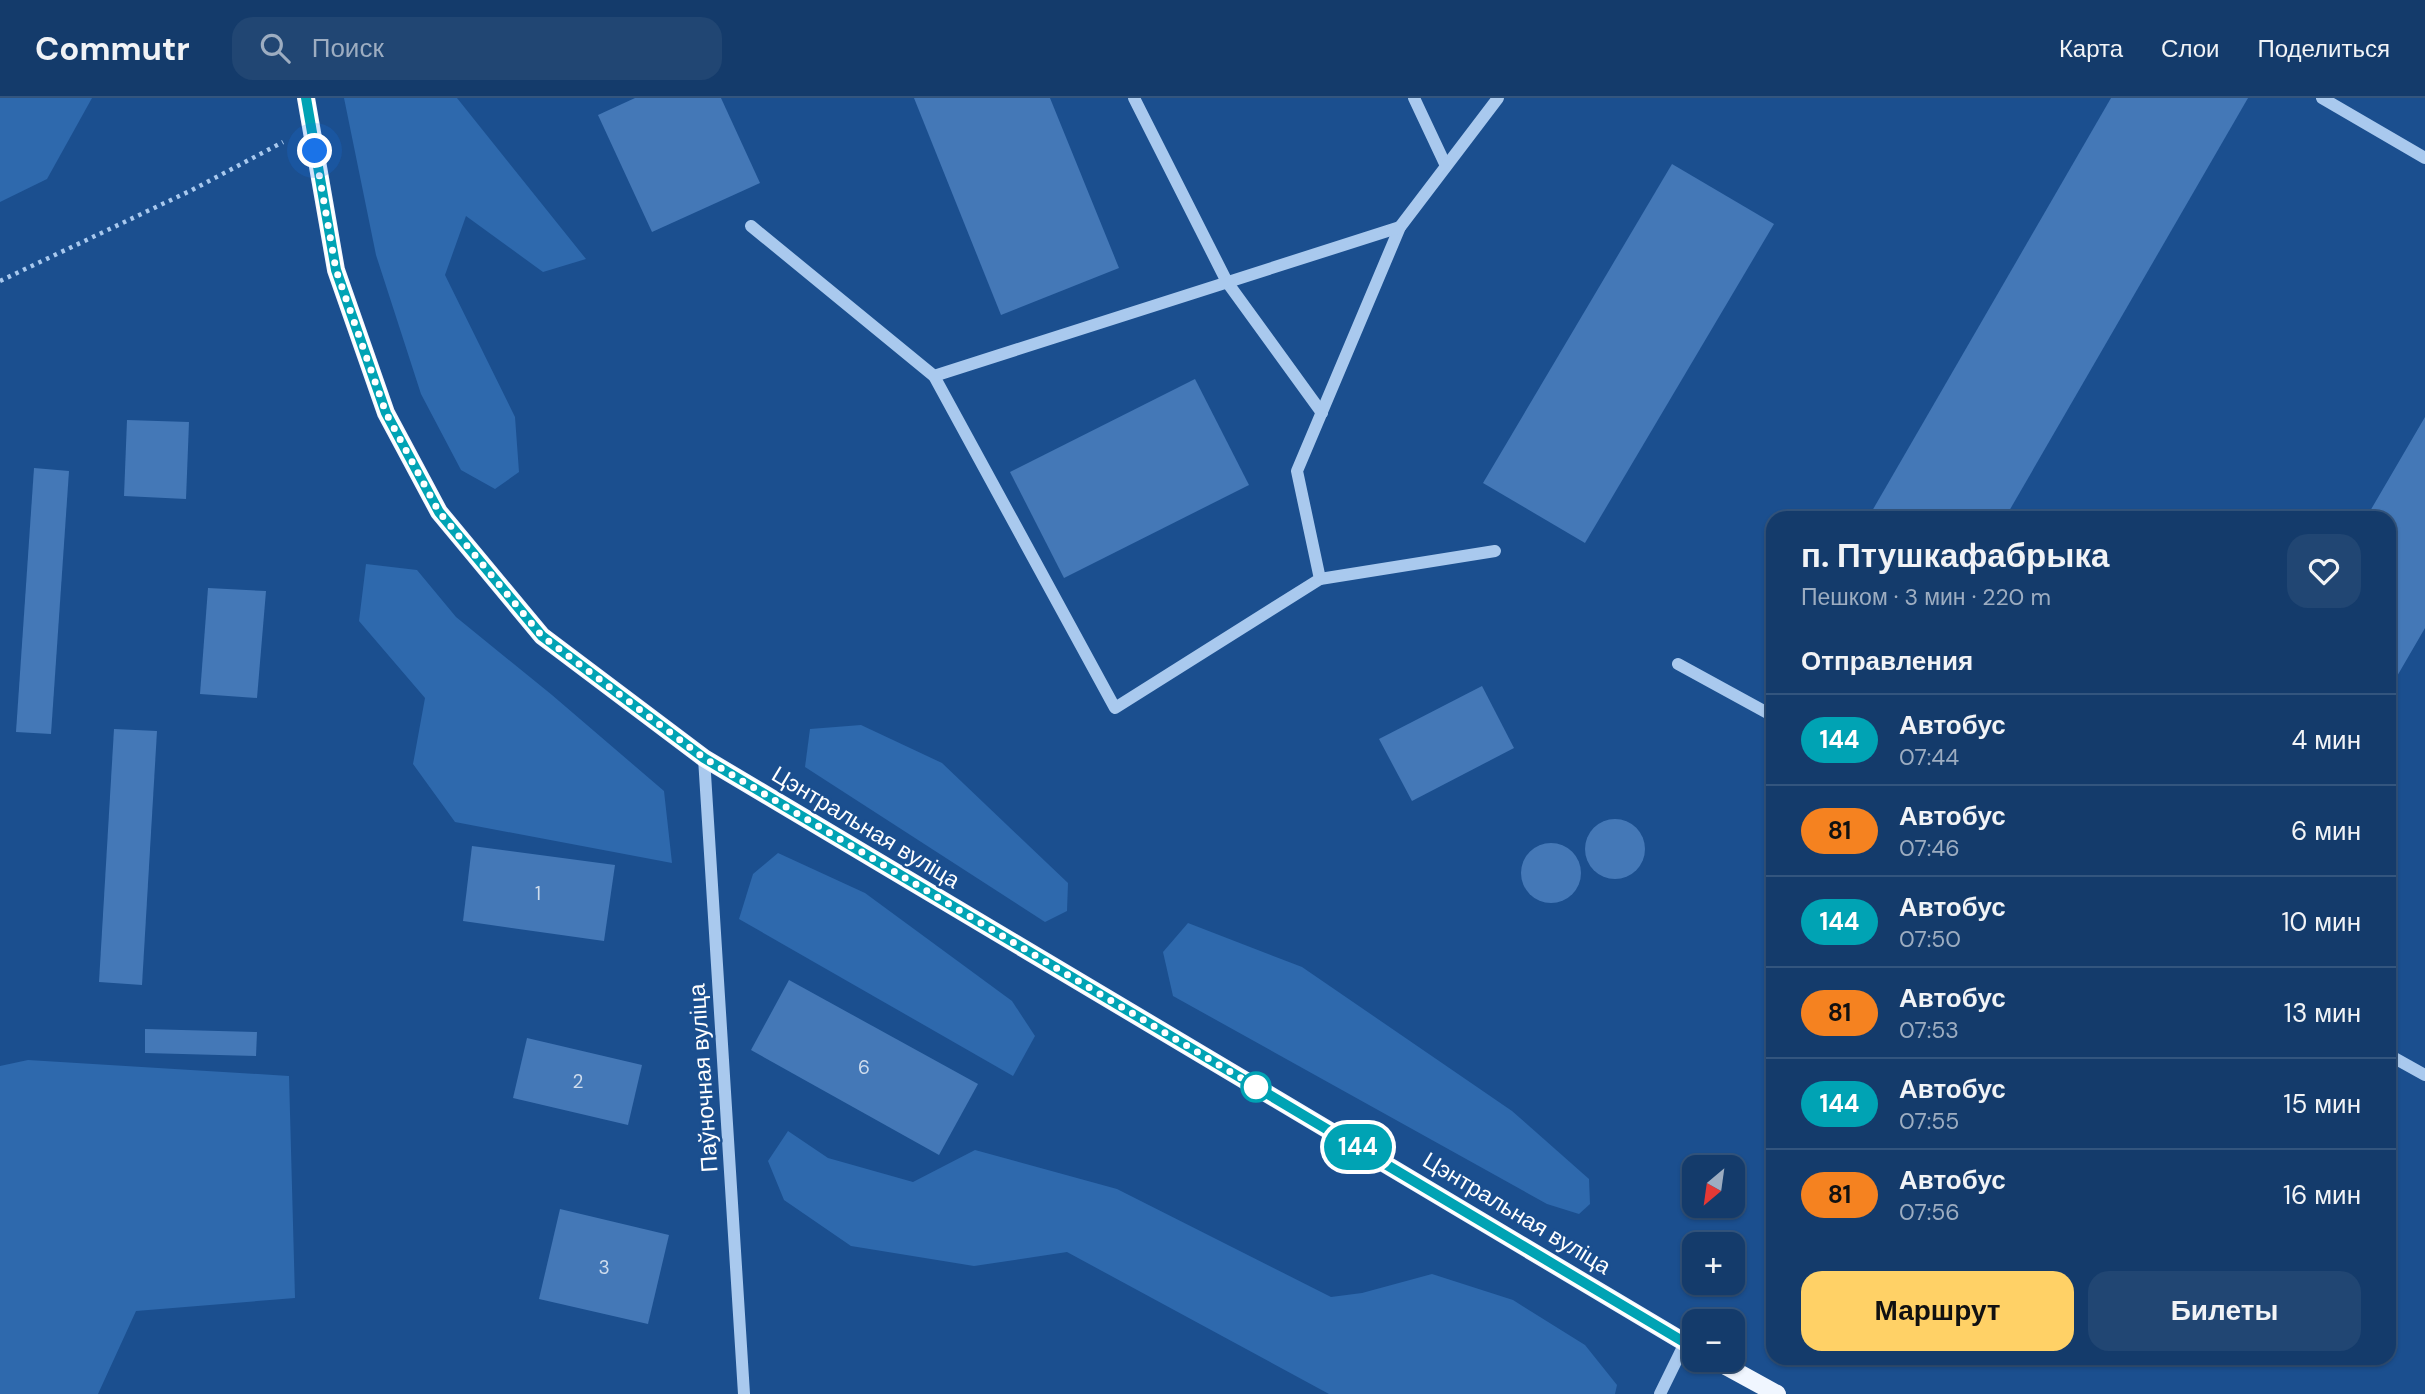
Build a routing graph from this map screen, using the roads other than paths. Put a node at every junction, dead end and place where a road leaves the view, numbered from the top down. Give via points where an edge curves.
1 (306, 98) edge
2 (1134, 98) edge
3 (1414, 98) edge
4 (1498, 98) edge
5 (2322, 98) edge
6 (2425, 158) edge
7 (1446, 166) junction
8 (751, 226) dead end
9 (1400, 227) junction
10 (1227, 282) junction
11 (934, 376) junction
12 (1322, 413) junction
13 (1495, 551) dead end
14 (1320, 579) junction
15 (1678, 664) dead end
16 (1766, 712) edge
17 (704, 758) junction
18 (2396, 1059) edge
19 (2425, 1075) edge
20 (1682, 1341) edge
21 (1682, 1357) edge
22 (1737, 1372) edge
23 (744, 1394) edge
24 (1660, 1394) edge
25 (1777, 1394) edge

1 - 17 main road, Цэнтральная вуліца via 336,270 386,413 439,512 542,636
2 - 10 street
3 - 7 street
4 - 7 street
5 - 6 street
7 - 9 street
8 - 11 street
9 - 10 street
9 - 12 street
10 - 11 street
10 - 12 street
11 - 14 street via 1115,708
12 - 14 street via 1297,471
13 - 14 street
15 - 16 street
17 - 20 main road, Цэнтральная вуліца
17 - 23 street, Паўночная вуліца
18 - 19 street
21 - 24 street
22 - 25 main road

